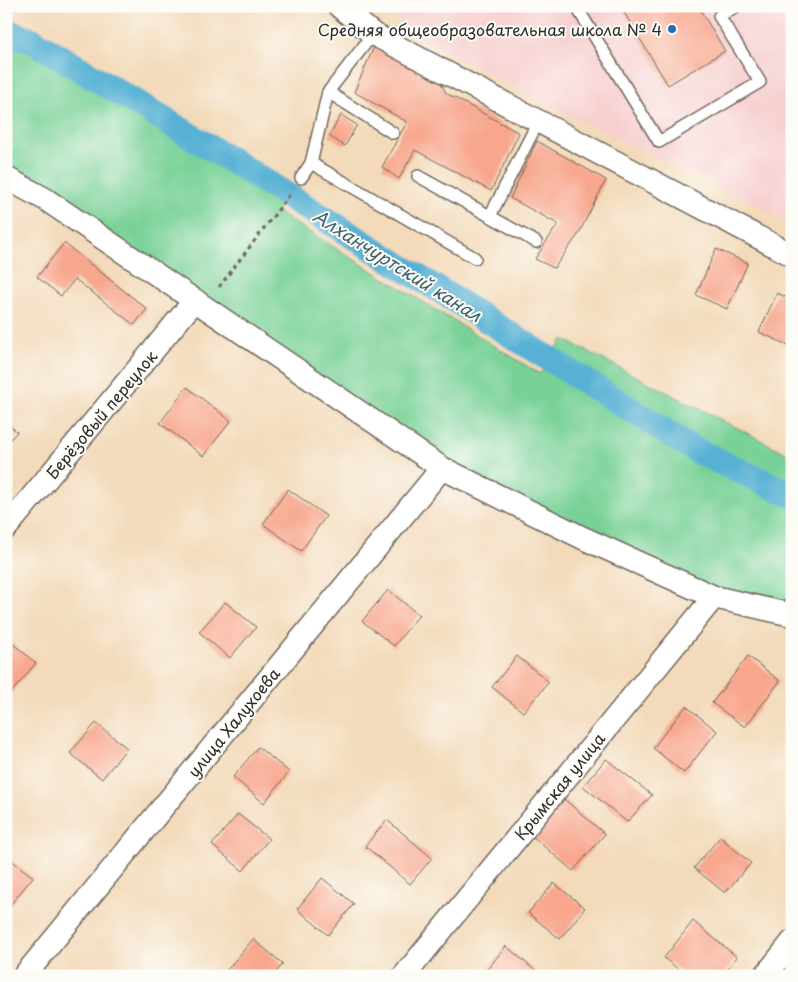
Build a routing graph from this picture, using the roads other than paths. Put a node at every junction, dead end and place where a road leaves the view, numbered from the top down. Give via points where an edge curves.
1 (339, 6) edge
2 (576, 6) edge
3 (737, 6) edge
4 (373, 34) junction
5 (328, 92) junction
6 (538, 122) junction
7 (394, 133) dead end
8 (310, 163) junction
9 (418, 176) dead end
10 (6, 178) edge
11 (301, 178) road end
12 (490, 216) junction
13 (536, 242) dead end
14 (792, 255) edge
15 (475, 258) dead end
16 (200, 303) junction
17 (442, 468) junction
18 (6, 528) edge
19 (714, 597) junction
20 (792, 615) edge
21 (792, 942) edge
22 (24, 976) edge
23 (404, 976) edge
24 (764, 976) edge

1 - 4 street
2 - 3 lane via 659,142 760,82 719,16
4 - 5 lane
4 - 6 street
5 - 7 lane
5 - 8 lane
6 - 12 lane
6 - 14 street
8 - 11 lane
8 - 15 lane
9 - 12 lane
10 - 16 street via 45,199
12 - 13 lane
16 - 17 street
16 - 18 street, Берёзовый переулок
17 - 19 street via 583,538
17 - 22 street, улица Халухоева
19 - 20 street
19 - 23 street, Крымская улица
21 - 24 street

